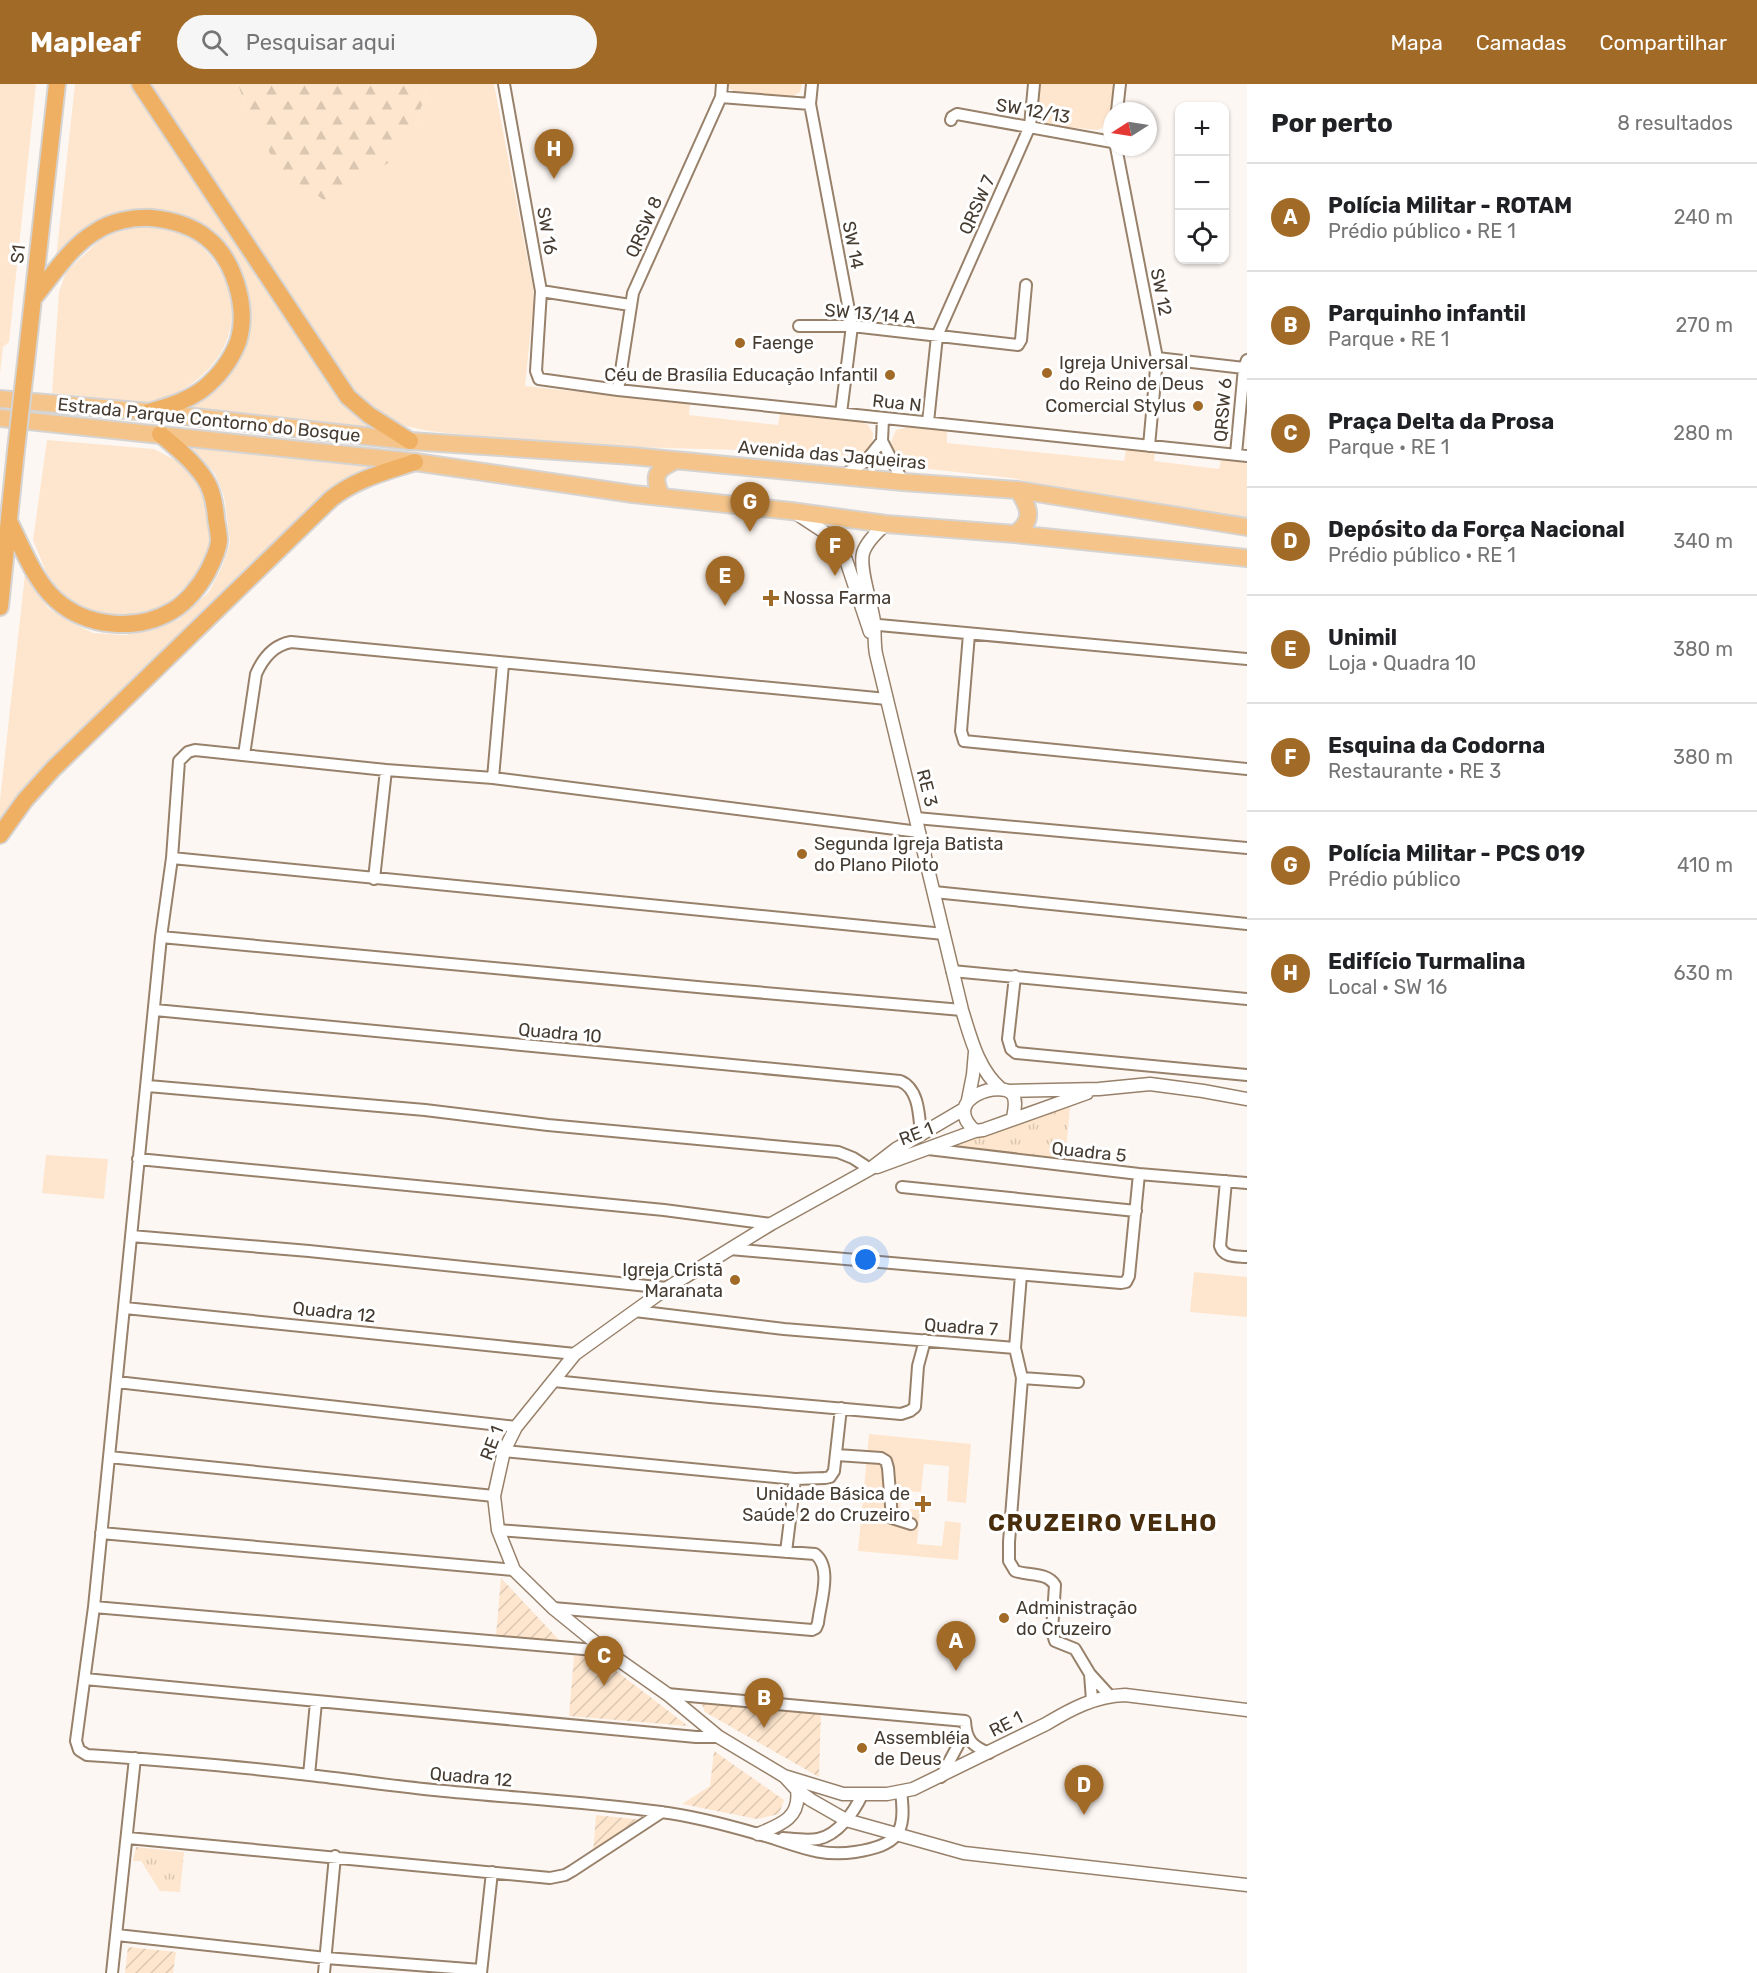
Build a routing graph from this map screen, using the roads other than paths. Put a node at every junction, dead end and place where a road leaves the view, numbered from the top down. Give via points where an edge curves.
1 (57, 84) edge
2 (140, 84) edge
3 (504, 84) edge
4 (722, 84) edge
5 (812, 84) edge
6 (1034, 84) edge
7 (1120, 84) edge
8 (721, 97) junction
9 (1118, 102) edge
10 (810, 104) junction
11 (951, 120) dead end
12 (1030, 126) junction
13 (1103, 140) edge
14 (1118, 156) edge
15 (1026, 285) dead end
16 (541, 291) junction
17 (33, 298) junction
18 (630, 305) junction
19 (799, 326) dead end
20 (852, 326) junction
21 (937, 336) junction
22 (1157, 358) junction
23 (1245, 364) edge
24 (544, 381) joint
25 (618, 390) junction
26 (0, 399) edge
27 (149, 412) junction
28 (841, 413) junction
29 (0, 418) edge
30 (883, 418) junction
31 (927, 422) junction
32 (160, 434) junction
33 (410, 441) junction
34 (882, 441) junction
35 (1149, 446) junction
36 (1241, 455) edge
37 (675, 460) junction
38 (415, 462) junction
39 (844, 475) junction
40 (903, 482) junction
41 (1017, 490) junction
42 (662, 497) junction
43 (791, 510) junction
44 (9, 522) junction
45 (886, 524) junction
46 (1247, 527) edge
47 (1015, 534) junction
48 (1247, 558) edge
49 (0, 607) edge
50 (870, 624) junction
51 (969, 634) junction
52 (1247, 659) edge
53 (503, 664) junction
54 (887, 699) junction
55 (244, 755) junction
56 (1247, 769) edge
57 (386, 770) junction
58 (493, 778) junction
59 (916, 818) junction
60 (919, 832) junction
61 (0, 835) edge
62 (1247, 848) edge
63 (172, 858) junction
64 (374, 879) junction
65 (934, 892) junction
66 (1247, 924) edge
67 (944, 934) junction
68 (161, 937) junction
69 (952, 971) junction
70 (1015, 976) junction
71 (1247, 999) edge
72 (155, 1010) junction
73 (962, 1010) junction
74 (975, 1051) junction
75 (1247, 1075) edge
76 (148, 1086) junction
77 (1099, 1089) junction
78 (1005, 1090) junction
79 (1247, 1099) edge
80 (966, 1105) junction
81 (1013, 1118) junction
82 (975, 1131) junction
83 (921, 1135) junction
84 (927, 1149) junction
85 (138, 1159) junction
86 (870, 1169) junction
87 (1139, 1174) junction
88 (1226, 1181) junction
89 (1247, 1183) edge
90 (902, 1187) dead end
91 (1136, 1211) junction
92 (771, 1224) junction
93 (131, 1236) junction
94 (730, 1249) junction
95 (1247, 1257) edge
96 (1021, 1275) junction
97 (667, 1288) junction
98 (125, 1308) junction
99 (634, 1311) junction
100 (924, 1340) junction
101 (1015, 1348) junction
102 (575, 1354) junction
103 (1022, 1378) junction
104 (554, 1381) junction
105 (117, 1382) junction
106 (1078, 1382) dead end
107 (841, 1408) junction
108 (516, 1427) junction
109 (504, 1451) junction
110 (837, 1455) junction
111 (109, 1457) junction
112 (795, 1479) junction
113 (494, 1496) junction
114 (911, 1524) dead end
115 (498, 1530) junction
116 (101, 1533) junction
117 (786, 1552) junction
118 (514, 1570) junction
119 (94, 1607) junction
120 (553, 1608) junction
121 (606, 1651) junction
122 (1090, 1674) junction
123 (85, 1679) junction
124 (667, 1694) junction
125 (1110, 1696) junction
126 (1092, 1700) junction
127 (316, 1702) junction
128 (1247, 1710) edge
129 (965, 1732) junction
130 (719, 1737) junction
131 (989, 1753) junction
132 (135, 1758) junction
133 (309, 1775) junction
134 (784, 1776) junction
135 (940, 1778) junction
136 (797, 1790) junction
137 (901, 1792) junction
138 (862, 1795) junction
139 (662, 1812) junction
140 (846, 1820) junction
141 (758, 1834) junction
142 (897, 1835) junction
143 (128, 1838) junction
144 (771, 1838) junction
145 (335, 1856) junction
146 (492, 1872) junction
147 (1247, 1885) edge
148 (117, 1935) junction
149 (326, 1958) junction
150 (481, 1972) edge
151 (112, 1973) edge
152 (324, 1973) edge

1 - 17 highway, S1
2 - 33 highway via 348,397 369,416
3 - 16 street, SW 16
4 - 8 street, QRSW 8
5 - 10 street, SW 14
6 - 12 street, QRSW 7
7 - 9 street
8 - 10 street
8 - 18 street, QRSW 8
10 - 20 street, SW 14
11 - 12 street, SW 12/13 via 957,114
12 - 13 street, SW 12/13
12 - 21 street, QRSW 7
14 - 22 street, SW 12
15 - 21 street, SW 13/14 A via 1018,345
16 - 18 street
16 - 24 street, SW 16 via 536,371
17 - 27 highway via 77,246 95,231 114,223 138,217 166,220 188,226 208,238 237,281 241,307 238,340 225,367 204,389 182,402
17 - 44 highway, S1, bridge
18 - 25 street, QRSW 8
19 - 20 street, SW 13/14 A
20 - 21 street, SW 13/14 A
20 - 28 street, SW 14
21 - 31 street, QRSW 7
22 - 23 street, QRSW 6
22 - 35 street, SW 12
23 - 36 street, QRSW 6
24 - 25 street, Rua N
25 - 28 street, Rua N
26 - 27 main road, Estrada Parque Contorno do Bosque
27 - 33 main road, Estrada Parque Contorno do Bosque
28 - 30 street, Rua N
29 - 32 main road, Estrada Parque Contorno do Bosque
30 - 31 street, Rua N
30 - 34 street
31 - 35 street, Rua N
32 - 38 main road, Estrada Parque Contorno do Bosque
32 - 44 highway via 206,480 214,499 219,542 201,585 172,611 123,624 96,622 75,613 55,600 39,578
33 - 37 main road, Avenida das Jaqueiras
34 - 39 street via 865,462
34 - 40 street
35 - 36 street, Rua N
37 - 39 main road, Avenida das Jaqueiras
37 - 42 main road via 661,467 656,476
38 - 42 main road
38 - 61 highway via 368,477 331,499 52,769
39 - 40 main road, Avenida das Jaqueiras
40 - 41 main road, Avenida das Jaqueiras
41 - 46 main road, Avenida das Jaqueiras
41 - 47 main road via 1027,505 1028,519
42 - 43 main road
43 - 45 main road
43 - 50 street, RE 3 via 832,537 846,560
44 - 49 highway, S1
45 - 47 main road
45 - 50 street, RE 3 via 864,552
47 - 48 main road
50 - 51 street
50 - 54 street, RE 3
51 - 52 street
51 - 56 street via 961,731 964,741
53 - 54 street
53 - 55 street via 285,643 265,657 256,674
53 - 58 street
54 - 59 street, RE 3
55 - 57 street
55 - 63 street via 195,750 182,756
57 - 58 street
57 - 64 street
58 - 60 street
59 - 60 street, RE 3
59 - 62 street
60 - 65 street, RE 3
63 - 64 street
63 - 68 street
64 - 67 street
65 - 66 street
65 - 67 street, RE 3
67 - 69 street, RE 3
68 - 72 street
68 - 73 street
69 - 70 street
69 - 73 street, RE 3
70 - 71 street
70 - 75 street via 1008,1039 1016,1053
72 - 76 street
72 - 83 street, Quadra 10 via 900,1082 911,1089 915,1098
73 - 74 street, RE 3
74 - 78 street, RE 3 via 987,1075
74 - 80 street, RE 3
76 - 85 street
76 - 86 street via 838,1152
77 - 78 street
77 - 79 street via 1150,1084
77 - 81 street
78 - 80 street via 976,1094
78 - 81 street via 1015,1102
80 - 82 street via 965,1119
80 - 83 street, RE 1
81 - 82 street via 996,1127
82 - 84 street, RE 1
83 - 86 street, RE 1
84 - 86 street, RE 1
84 - 87 street, Quadra 5
85 - 92 street
85 - 93 street
86 - 92 street, RE 1
87 - 88 street, Quadra 5
87 - 91 street
88 - 89 street, Quadra 5
88 - 95 street via 1220,1246 1222,1253
90 - 91 street
91 - 96 street via 1126,1282
92 - 94 street, RE 1
93 - 97 street
93 - 98 street
94 - 96 street
94 - 97 street, RE 1
96 - 101 street
97 - 99 street, RE 1
98 - 102 street, Quadra 12
98 - 105 street
99 - 100 street, Quadra 7 via 783,1329
99 - 102 street, RE 1
100 - 101 street, Quadra 7
100 - 107 street via 915,1407 901,1414
101 - 103 street, Quadra 7
102 - 104 street, RE 1
103 - 106 street
103 - 122 street, Quadra 7 via 1009,1562 1015,1571 1053,1581 1052,1636 1060,1644 1075,1649
104 - 107 street
104 - 108 street, RE 1
105 - 108 street
105 - 111 street
107 - 110 street
108 - 109 street, RE 1
109 - 112 street
109 - 113 street, RE 1
110 - 112 street via 830,1478
110 - 114 street via 886,1461 892,1518
111 - 113 street
111 - 116 street
112 - 117 street
113 - 115 street, RE 1
115 - 117 street
115 - 118 street, RE 1
116 - 118 street
116 - 119 street
117 - 120 street via 814,1554 824,1569 818,1623 812,1630
118 - 120 street, RE 1
119 - 121 street
119 - 123 street
120 - 121 street, RE 1
121 - 124 street, RE 1
122 - 125 street, Quadra 7
122 - 126 street, Quadra 7
123 - 127 street
123 - 132 street, Quadra 12 via 76,1741 79,1750 87,1755
124 - 129 street via 965,1721
124 - 130 street, RE 1
125 - 126 street, RE 1
125 - 128 street, RE 1
126 - 131 street, RE 1
127 - 130 street
127 - 133 street
129 - 131 street via 971,1743
129 - 135 street
130 - 134 street, RE 1
131 - 135 street, RE 1
132 - 133 street, Quadra 12
132 - 143 street
133 - 139 street, Quadra 12
134 - 136 street, RE 1
134 - 138 street, RE 1 via 828,1791
135 - 137 street, RE 1
136 - 140 street, RE 1
136 - 141 street via 799,1801 795,1811 783,1822
137 - 138 street, RE 1
137 - 142 street via 903,1815
138 - 140 street
139 - 141 street, Quadra 12
139 - 146 street via 565,1875 550,1878
140 - 142 street, RE 1
140 - 144 street via 817,1839
141 - 144 street, Quadra 12
142 - 144 street via 890,1842 855,1852 824,1853
142 - 147 street, RE 1 via 964,1853
143 - 145 street
143 - 148 street
145 - 146 street
145 - 149 street
146 - 150 street
148 - 149 street
148 - 151 street
149 - 150 street
149 - 152 street

